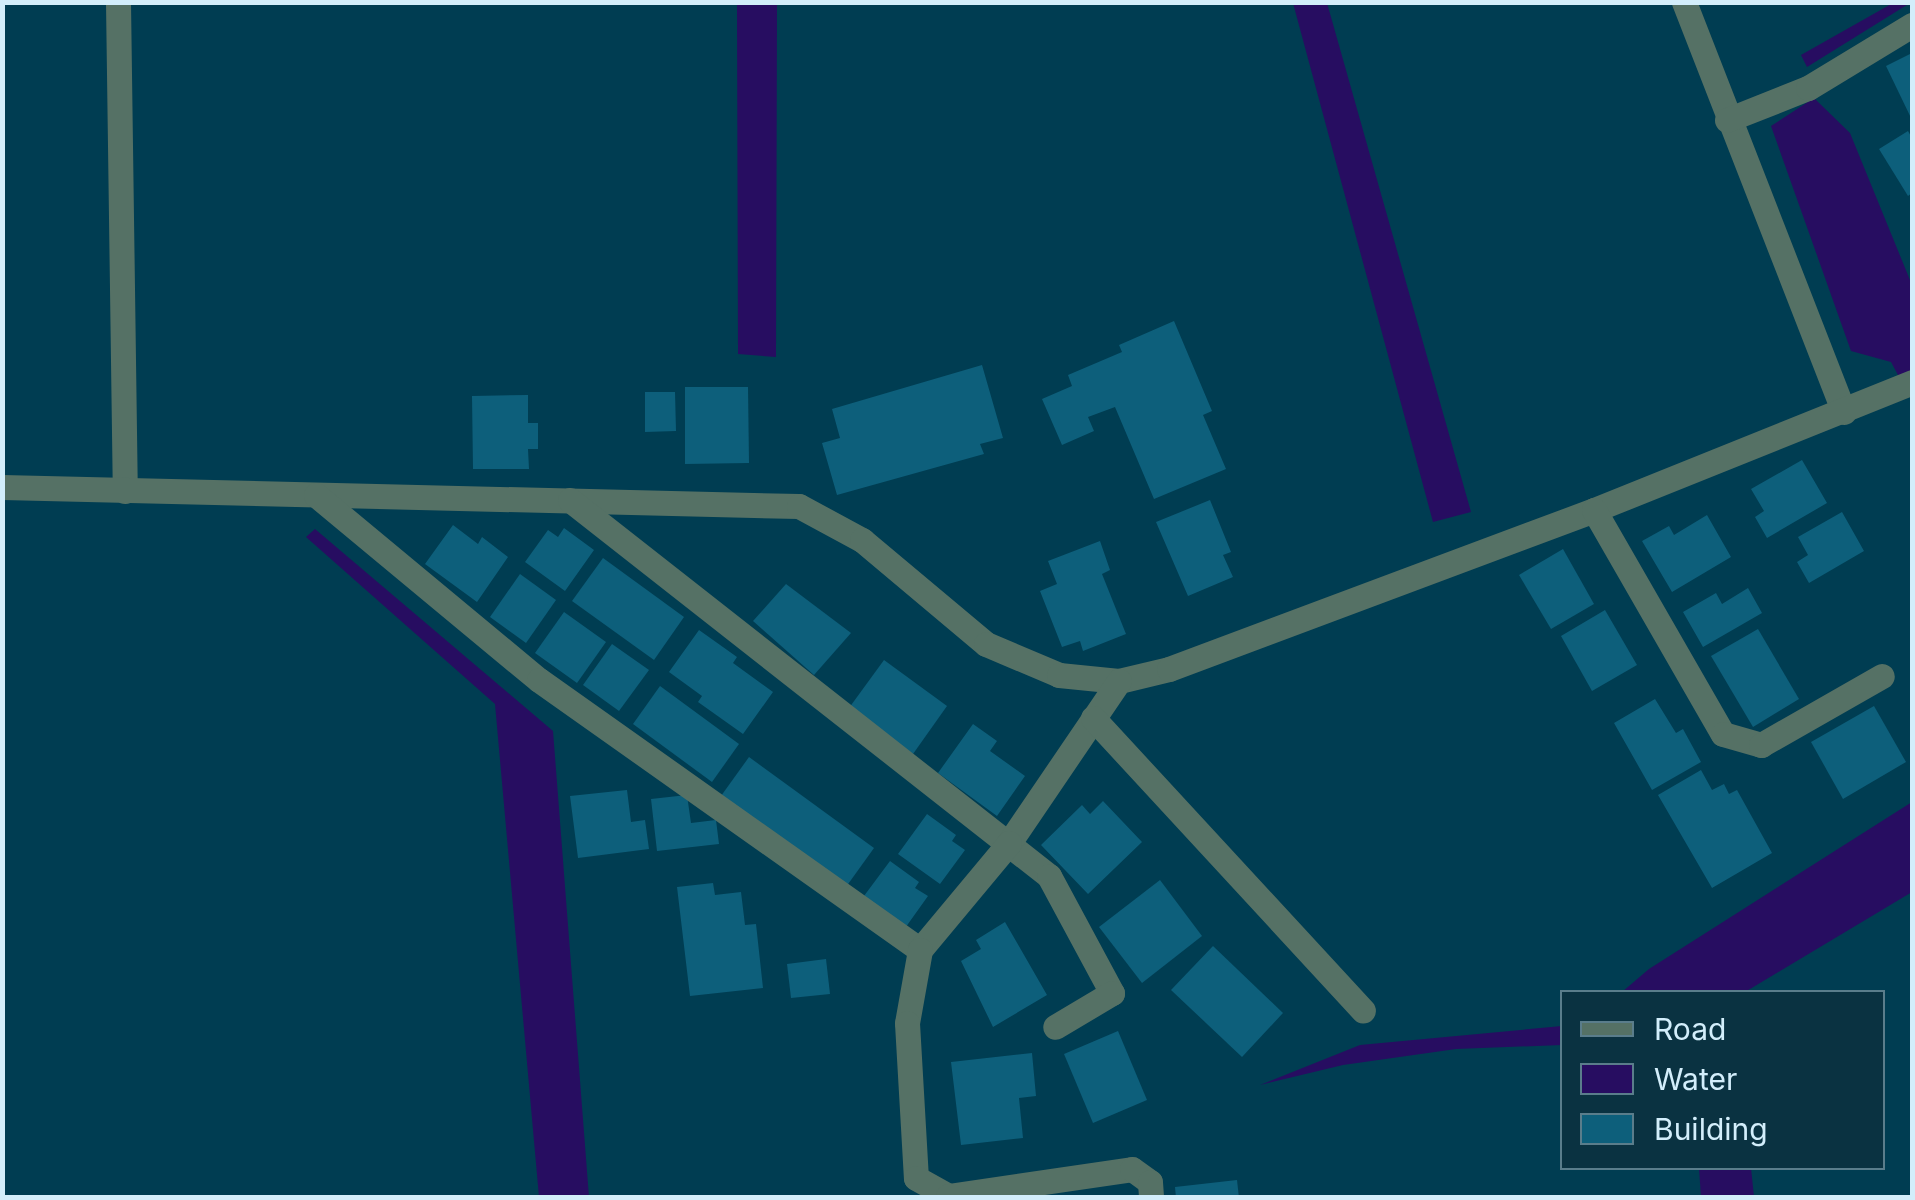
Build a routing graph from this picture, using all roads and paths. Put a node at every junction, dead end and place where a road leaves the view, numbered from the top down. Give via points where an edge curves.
1 (118, 2) edge
2 (1684, 2) edge
3 (1912, 25) edge
4 (1727, 120) junction
5 (1902, 386) edge
6 (1844, 412) junction
7 (2, 488) edge
8 (124, 490) junction
9 (316, 496) junction
10 (570, 500) junction
11 (1594, 510) junction
12 (1882, 676) dead end
13 (1119, 681) junction
14 (1094, 718) junction
15 (1009, 843) junction
16 (920, 950) junction
17 (1363, 1011) dead end
18 (1055, 1027) dead end
19 (1151, 1198) edge

1 - 8 street
2 - 4 street
3 - 4 street via 1808,88
4 - 6 street
5 - 6 street
6 - 11 street
7 - 8 street
8 - 9 street
9 - 10 street
9 - 16 street via 539,680
10 - 13 street via 799,506 862,540 986,644 1059,674
10 - 15 street
11 - 12 street via 1724,734 1761,745
11 - 13 street
13 - 14 street
14 - 15 street
14 - 17 street
15 - 16 street
15 - 18 street via 1048,876 1112,994
16 - 19 street via 907,1023 916,1178 948,1196 1132,1169 1150,1182

